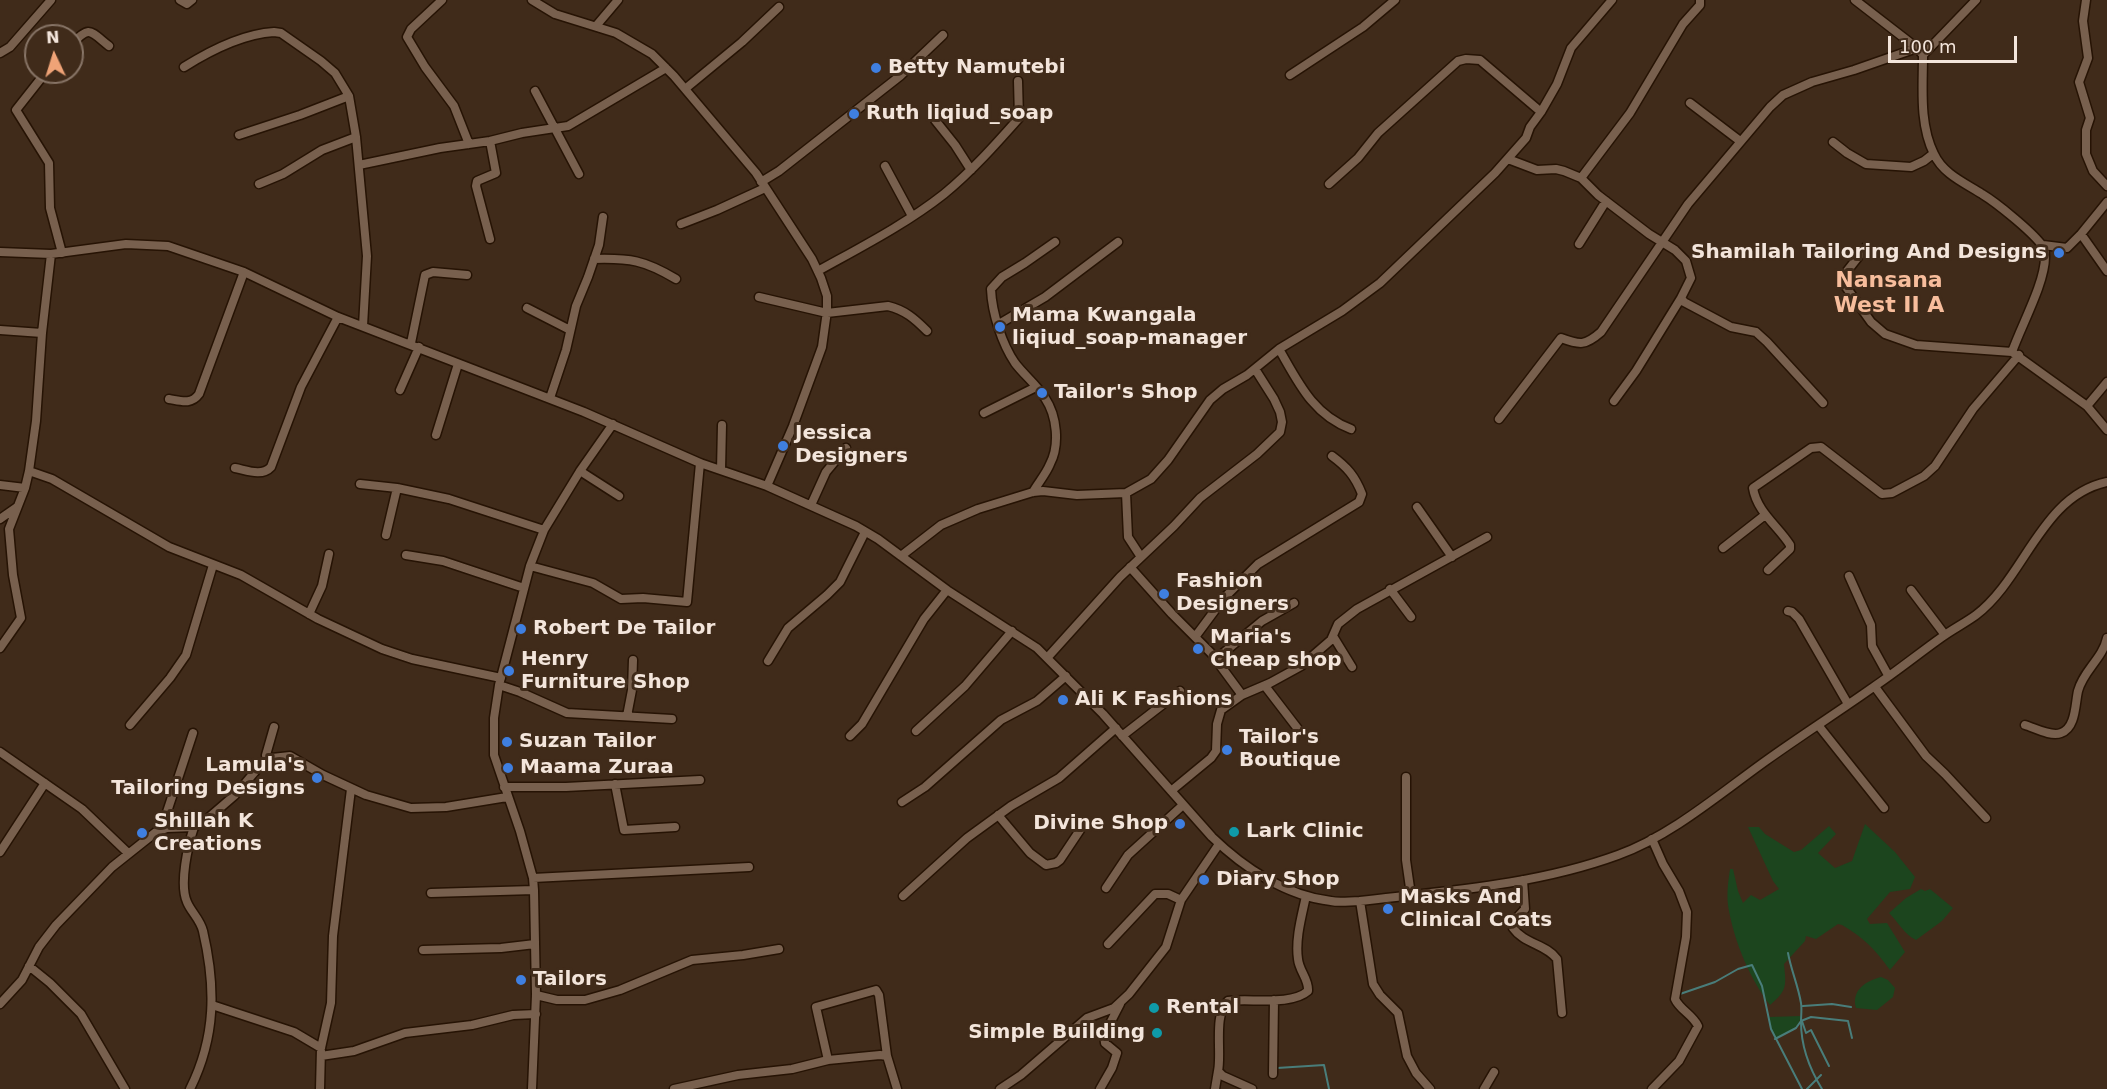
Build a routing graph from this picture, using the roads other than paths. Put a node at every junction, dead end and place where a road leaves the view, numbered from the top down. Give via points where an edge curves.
1 (51, 0) edge
2 (180, 0) edge
3 (192, 0) edge
4 (442, 0) edge
5 (532, 0) edge
6 (618, 0) edge
7 (1395, 0) edge
8 (1612, 0) edge
9 (1700, 0) edge
10 (1855, 0) edge
11 (1976, 0) edge
12 (2086, 0) edge
13 (779, 7) dead end
14 (596, 26) junction
15 (84, 34) edge
16 (942, 35) dead end
17 (109, 46) dead end
18 (1920, 51) junction
19 (0, 53) edge
20 (184, 67) dead end
21 (666, 68) junction
22 (1290, 75) dead end
23 (1018, 81) dead end
24 (37, 84) edge
25 (685, 89) junction
26 (535, 91) dead end
27 (349, 96) junction
28 (1690, 103) dead end
29 (1541, 112) junction
30 (935, 120) dead end
31 (553, 127) junction
32 (239, 135) dead end
33 (356, 137) junction
34 (490, 141) junction
35 (1740, 141) junction
36 (1833, 142) dead end
37 (469, 144) junction
38 (1933, 154) junction
39 (1508, 159) junction
40 (359, 165) junction
41 (885, 166) dead end
42 (971, 170) junction
43 (579, 174) dead end
44 (1581, 178) junction
45 (259, 184) dead end
46 (1329, 184) dead end
47 (763, 185) junction
48 (2107, 186) edge
49 (1606, 201) junction
50 (2107, 202) edge
51 (912, 216) junction
52 (603, 217) dead end
53 (681, 224) dead end
54 (2081, 234) junction
55 (490, 239) dead end
56 (1662, 240) junction
57 (1055, 242) dead end
58 (1118, 242) dead end
59 (1578, 244) dead end
60 (2043, 246) junction
61 (1866, 247) dead end
62 (0, 252) edge
63 (62, 253) junction
64 (51, 255) junction
65 (594, 259) junction
66 (818, 271) junction
67 (2107, 271) edge
68 (244, 272) junction
69 (467, 274) dead end
70 (676, 279) dead end
71 (759, 297) dead end
72 (1681, 298) junction
73 (526, 309) dead end
74 (827, 313) junction
75 (339, 317) junction
76 (999, 324) junction
77 (363, 326) junction
78 (0, 330) edge
79 (570, 330) junction
80 (927, 331) dead end
81 (42, 333) junction
82 (415, 345) junction
83 (1279, 349) junction
84 (2015, 353) junction
85 (458, 364) junction
86 (1255, 369) junction
87 (2107, 382) edge
88 (1036, 387) junction
89 (400, 390) dead end
90 (550, 398) junction
91 (169, 399) dead end
92 (1614, 401) dead end
93 (1823, 403) dead end
94 (2087, 406) junction
95 (984, 413) dead end
96 (1499, 419) dead end
97 (612, 424) junction
98 (722, 425) dead end
99 (1351, 429) dead end
100 (2107, 430) edge
101 (436, 435) dead end
102 (846, 448) dead end
103 (1332, 456) dead end
104 (700, 463) junction
105 (235, 468) dead end
106 (721, 470) junction
107 (29, 471) junction
108 (580, 471) junction
109 (2107, 482) edge
110 (360, 483) dead end
111 (0, 485) edge
112 (767, 486) junction
113 (25, 488) junction
114 (397, 488) junction
115 (1033, 492) junction
116 (1126, 493) junction
117 (619, 496) dead end
118 (812, 505) junction
119 (18, 506) junction
120 (1417, 507) dead end
121 (1765, 514) junction
122 (0, 519) edge
123 (544, 530) junction
124 (865, 532) junction
125 (386, 535) dead end
126 (1487, 537) dead end
127 (1722, 548) dead end
128 (329, 554) dead end
129 (406, 555) dead end
130 (902, 556) junction
131 (1141, 557) junction
132 (1452, 557) junction
133 (213, 565) junction
134 (530, 566) junction
135 (1130, 567) junction
136 (1768, 570) dead end
137 (1849, 576) dead end
138 (524, 588) junction
139 (1390, 589) junction
140 (947, 590) junction
141 (1911, 590) dead end
142 (1294, 603) dead end
143 (1788, 611) dead end
144 (309, 614) junction
145 (1411, 617) dead end
146 (1012, 631) junction
147 (1945, 634) junction
148 (1333, 636) junction
149 (1195, 637) junction
150 (2107, 638) edge
151 (0, 648) edge
152 (1047, 658) junction
153 (1216, 659) junction
154 (633, 660) dead end
155 (768, 661) dead end
156 (1352, 667) dead end
157 (1888, 675) junction
158 (1066, 676) junction
159 (500, 682) junction
160 (1265, 686) junction
161 (1875, 687) junction
162 (1180, 691) dead end
163 (1242, 695) junction
164 (1848, 704) junction
165 (627, 716) junction
166 (672, 719) dead end
167 (2025, 724) dead end
168 (130, 725) dead end
169 (1818, 725) junction
170 (274, 727) dead end
171 (1116, 728) junction
172 (1298, 729) dead end
173 (916, 731) dead end
174 (194, 734) dead end
175 (1122, 735) junction
176 (850, 736) dead end
177 (0, 752) edge
178 (267, 761) junction
179 (1406, 777) dead end
180 (700, 780) dead end
181 (45, 783) junction
182 (615, 784) junction
183 (504, 787) junction
184 (351, 789) junction
185 (1172, 791) junction
186 (507, 798) junction
187 (902, 802) dead end
188 (1183, 805) junction
189 (1884, 808) dead end
190 (998, 815) junction
191 (1986, 818) dead end
192 (194, 827) junction
193 (675, 827) dead end
194 (1082, 827) dead end
195 (167, 828) junction
196 (1652, 839) junction
197 (1219, 844) junction
198 (0, 852) edge
199 (128, 853) junction
200 (749, 867) dead end
201 (533, 878) junction
202 (1523, 880) junction
203 (1106, 888) dead end
204 (534, 890) junction
205 (431, 893) dead end
206 (1411, 895) junction
207 (903, 896) dead end
208 (1306, 896) junction
209 (1181, 900) junction
210 (1360, 901) junction
211 (535, 944) junction
212 (1108, 944) dead end
213 (779, 949) dead end
214 (423, 950) dead end
215 (30, 966) junction
216 (536, 995) junction
217 (1274, 1000) junction
218 (0, 1004) edge
219 (1120, 1004) junction
220 (212, 1005) junction
221 (1562, 1013) dead end
222 (536, 1014) junction
223 (321, 1052) junction
224 (887, 1056) junction
225 (828, 1060) junction
226 (1218, 1071) junction
227 (1494, 1072) dead end
228 (1273, 1074) dead end
229 (125, 1089) edge
230 (190, 1089) edge
231 (320, 1089) edge
232 (532, 1089) edge
233 (674, 1089) edge
234 (897, 1089) edge
235 (1000, 1089) edge
236 (1100, 1089) edge
237 (1215, 1089) edge
238 (1252, 1089) edge
239 (1430, 1089) edge
240 (1484, 1089) edge
241 (1652, 1089) edge

1 - 19 street via 10,47
2 - 3 street via 187,4
4 - 37 street via 411,28 407,37 454,106
5 - 14 street via 555,14
6 - 14 street
7 - 22 street via 1363,27
8 - 29 street via 1571,48
9 - 44 street via 1630,113
10 - 18 street
11 - 18 street
12 - 48 street via 2083,21 2087,63 2079,82 2090,118 2086,154 2092,171
13 - 25 street
14 - 21 street via 635,43
15 - 17 street via 92,33
16 - 47 street via 900,76
18 - 35 street via 1812,82 1783,95
18 - 38 street via 1925,126
20 - 27 street via 235,41 281,33 335,73
21 - 25 street
21 - 31 street via 576,123
23 - 42 street via 1020,118
24 - 63 street via 16,110 49,163 50,208
25 - 47 street
26 - 31 street
27 - 32 street
27 - 33 street
28 - 35 street
29 - 39 street via 1527,138
29 - 46 street via 1480,60 1466,59 1378,133
30 - 42 street
31 - 34 street
31 - 43 street
33 - 40 street
33 - 45 street via 322,150
34 - 37 street
34 - 55 street via 496,173 477,181 476,186
35 - 56 street
36 - 38 street via 1866,164 1911,166
37 - 40 street
38 - 60 street via 1953,177 1984,195
39 - 44 street via 1537,170 1556,169
39 - 83 street via 1389,276 1342,311
40 - 77 street via 367,256
41 - 51 street
42 - 51 street
44 - 49 street
47 - 53 street
47 - 66 street
49 - 56 street
49 - 59 street
50 - 54 street
51 - 66 street
52 - 65 street
54 - 60 street via 2067,248
54 - 67 street
56 - 72 street via 1686,261 1690,272
56 - 96 street via 1601,332 1579,345 1561,338
57 - 76 street via 993,285 991,295
58 - 76 street via 1045,297
60 - 84 street via 2043,273
61 - 84 street via 1844,275 1846,287 1871,322 1885,334 1916,345
62 - 64 street
63 - 64 street
63 - 68 street via 150,244 168,246
64 - 81 street
65 - 70 street via 643,262
65 - 79 street
66 - 74 street
68 - 75 street
68 - 91 street via 199,394 190,402
69 - 82 street via 425,275
71 - 74 street
72 - 92 street
72 - 93 street via 1725,325 1756,332
73 - 79 street
74 - 80 street via 888,306 905,312
74 - 112 street via 822,347
75 - 77 street
75 - 105 street via 301,387 271,467 261,473
76 - 88 street via 1014,362
77 - 82 street
78 - 81 street
79 - 90 street
81 - 107 street
82 - 85 street
82 - 89 street
83 - 86 street
83 - 99 street via 1308,398
84 - 94 street
84 - 121 street via 1939,462 1924,476 1885,494 1821,447 1811,448 1753,488
85 - 90 street
85 - 101 street
86 - 116 street via 1210,400 1151,479
86 - 131 street via 1280,412 1280,432 1200,498
87 - 94 street
88 - 95 street
88 - 115 street via 1052,409 1056,432 1050,464
90 - 97 street
94 - 100 street
97 - 104 street
97 - 108 street
98 - 106 street
102 - 118 street via 825,472
103 - 149 street via 1355,477 1362,494 1359,502 1258,564
104 - 106 street
104 - 134 street via 687,602 621,599 593,583
106 - 112 street
107 - 113 street
107 - 133 street via 52,479 169,547
108 - 117 street
108 - 123 street
109 - 147 street via 2086,489 2058,510 1991,601
110 - 114 street
111 - 113 street
112 - 118 street
113 - 119 street
114 - 123 street via 449,499
114 - 125 street
115 - 116 street
115 - 130 street via 940,525
116 - 131 street via 1128,537
118 - 124 street
119 - 122 street
119 - 151 street via 9,536 21,618
120 - 132 street
121 - 127 street
121 - 136 street via 1790,545
123 - 134 street
124 - 130 street
124 - 155 street via 834,589 788,628
126 - 132 street
128 - 144 street via 322,586
129 - 138 street via 443,561
130 - 140 street
131 - 135 street
132 - 139 street
133 - 144 street via 242,575
133 - 168 street via 186,655
134 - 138 street
135 - 149 street
135 - 152 street
137 - 157 street via 1870,625 1872,646
138 - 159 street
139 - 145 street
139 - 148 street via 1346,617
140 - 146 street
140 - 176 street via 924,619 862,724
141 - 147 street
142 - 153 street via 1262,621
143 - 164 street via 1799,619
144 - 159 street via 396,654
146 - 152 street
146 - 173 street via 965,686
147 - 157 street
148 - 156 street
148 - 160 street via 1300,666
149 - 153 street
150 - 167 street via 2079,690 2068,728 2055,734
152 - 158 street
153 - 163 street
154 - 165 street
157 - 161 street
158 - 171 street
158 - 187 street via 1037,701 1001,720 925,787
159 - 165 street via 567,712
159 - 183 street via 494,718 495,755
160 - 163 street
160 - 172 street
161 - 164 street
161 - 191 street via 1926,756
162 - 175 street
163 - 185 street via 1221,710 1217,745 1211,758
164 - 169 street
165 - 166 street
169 - 189 street
169 - 196 street
170 - 178 street
171 - 175 street
171 - 190 street via 1059,778
174 - 195 street via 165,818
175 - 185 street
177 - 181 street
178 - 184 street via 290,756
178 - 192 street via 215,814
179 - 206 street via 1406,860
180 - 182 street
181 - 198 street
181 - 199 street via 92,817
182 - 183 street
182 - 193 street via 624,830
183 - 186 street
184 - 186 street via 416,809
184 - 223 street via 333,936 331,1003
185 - 188 street
186 - 201 street
188 - 197 street
188 - 203 street via 1128,855
190 - 194 street via 1030,853 1046,865 1060,860
190 - 207 street
192 - 195 street
192 - 220 street via 184,887 186,901 203,931
195 - 199 street
196 - 202 street via 1586,866
196 - 241 street via 1687,912 1675,999 1698,1026 1679,1061
197 - 208 street via 1259,874
197 - 209 street
199 - 215 street via 56,925
200 - 201 street
201 - 204 street
202 - 206 street
202 - 221 street via 1525,909 1513,922 1513,928 1521,938 1552,952 1557,959
204 - 205 street
204 - 211 street
206 - 210 street
208 - 210 street via 1332,902
208 - 217 street via 1297,953 1308,991
209 - 212 street via 1155,894
209 - 219 street via 1166,947
210 - 239 street via 1372,984 1398,1013 1407,1056
211 - 214 street
211 - 216 street
213 - 216 street via 692,960 585,1000
215 - 218 street
215 - 229 street via 81,1014
216 - 222 street
217 - 226 street via 1231,1000 1225,1004
217 - 228 street
219 - 235 street via 1087,1018
219 - 236 street via 1104,1035 1105,1043 1117,1053
220 - 223 street via 294,1032
220 - 230 street via 206,1046
222 - 223 street via 405,1033 354,1051
222 - 232 street
223 - 231 street
224 - 225 street
224 - 225 street via 876,990 816,1007
224 - 234 street
225 - 233 street
226 - 237 street
226 - 238 street
227 - 240 street

